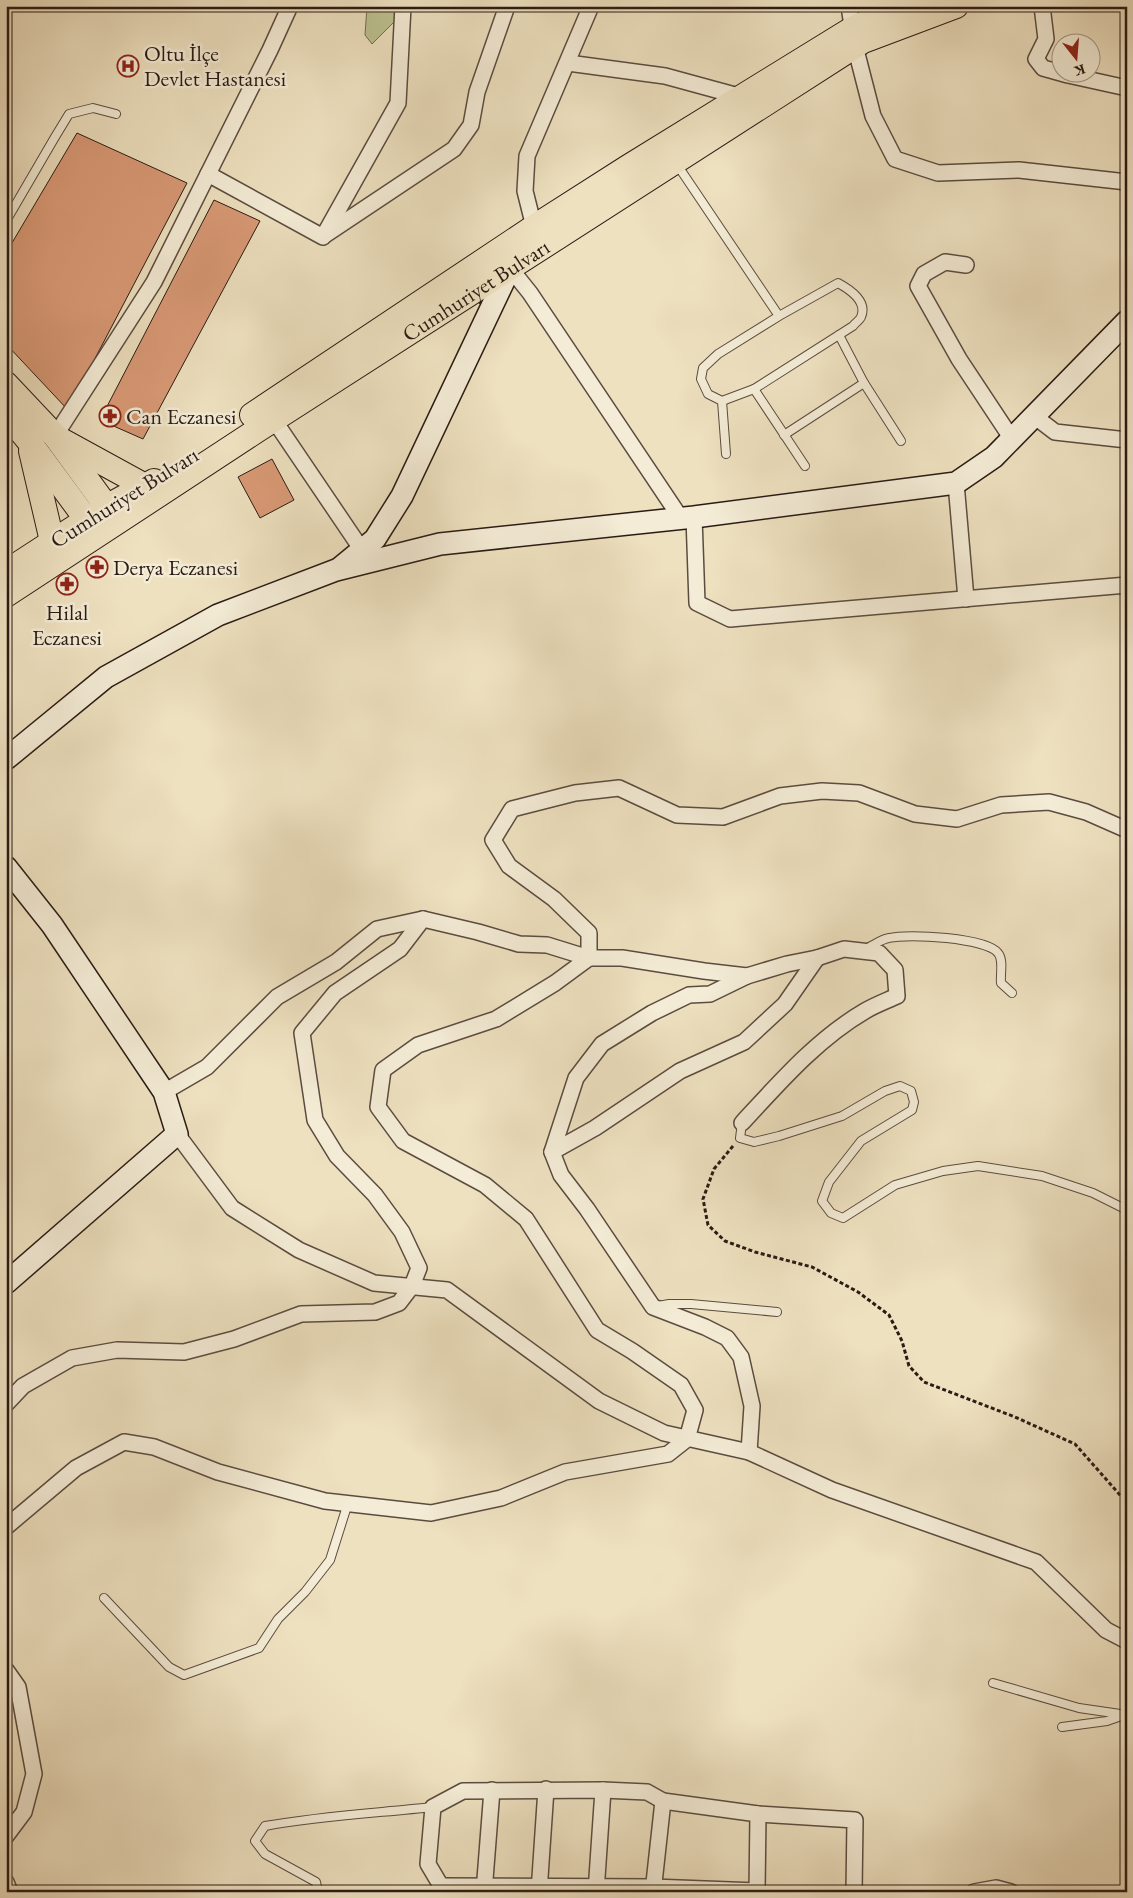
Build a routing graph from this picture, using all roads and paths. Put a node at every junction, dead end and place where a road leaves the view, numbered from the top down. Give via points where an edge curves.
1 (290, 6) edge
2 (403, 6) edge
3 (507, 6) edge
4 (591, 6) edge
5 (902, 6) edge
6 (956, 6) edge
7 (1042, 6) edge
8 (852, 27) edge
9 (568, 63) junction
10 (1127, 88) edge
11 (742, 97) junction
12 (116, 114) dead end
13 (675, 162) junction
14 (208, 174) junction
15 (1127, 182) edge
16 (6, 221) edge
17 (534, 227) junction
18 (323, 236) junction
19 (966, 265) dead end
20 (510, 268) junction
21 (779, 316) junction
22 (1127, 320) edge
23 (838, 335) junction
24 (864, 383) junction
25 (6, 384) edge
26 (754, 389) junction
27 (722, 401) junction
28 (1034, 416) junction
29 (274, 420) junction
30 (14, 425) edge
31 (784, 435) junction
32 (55, 436) junction
33 (1012, 439) junction
34 (1127, 440) edge
35 (901, 441) dead end
36 (726, 454) dead end
37 (805, 466) dead end
38 (956, 483) junction
39 (145, 486) junction
40 (112, 514) junction
41 (687, 517) junction
42 (92, 527) junction
43 (52, 541) junction
44 (368, 555) junction
45 (6, 572) edge
46 (1127, 585) edge
47 (6, 595) edge
48 (966, 599) junction
49 (6, 759) edge
50 (1127, 830) edge
51 (6, 867) edge
52 (423, 919) junction
53 (861, 951) junction
54 (589, 958) junction
55 (817, 958) junction
56 (747, 976) junction
57 (1012, 993) dead end
58 (164, 1092) junction
59 (741, 1130) junction
60 (177, 1134) junction
61 (552, 1152) junction
62 (1127, 1210) edge
63 (6, 1283) edge
64 (412, 1286) junction
65 (653, 1308) junction
66 (777, 1312) dead end
67 (6, 1404) edge
68 (687, 1439) junction
69 (748, 1452) junction
70 (348, 1503) junction
71 (1127, 1503) edge
72 (6, 1527) edge
73 (104, 1598) dead end
74 (1127, 1641) edge
75 (6, 1670) edge
76 (993, 1683) dead end
77 (1126, 1715) edge
78 (1062, 1727) dead end
79 (546, 1789) junction
80 (492, 1790) junction
81 (603, 1790) junction
82 (663, 1801) junction
83 (432, 1807) junction
84 (758, 1814) junction
85 (6, 1836) edge
86 (6, 1882) edge
87 (440, 1889) edge
88 (484, 1889) edge
89 (539, 1889) edge
90 (596, 1890) edge
91 (653, 1890) edge
92 (757, 1891) edge
93 (10, 1892) edge
94 (318, 1892) edge
95 (854, 1892) edge
96 (974, 1892) edge
97 (1011, 1892) edge

1 - 14 street
2 - 18 street via 398,103
3 - 18 street via 477,92 471,125 454,149
4 - 9 street
5 - 8 main road, Cumhuriyet Bulvarı
6 - 8 main road, Cumhuriyet Bulvarı via 863,41
7 - 10 street via 1046,39 1036,59 1043,68
8 - 11 main road, Cumhuriyet Bulvarı
8 - 13 main road, Cumhuriyet Bulvarı
8 - 15 street via 873,116 896,159 938,173 1019,170
9 - 11 street via 665,76
9 - 17 street via 527,156 525,191
11 - 17 main road, Cumhuriyet Bulvarı
12 - 16 lane via 93,108 70,114
13 - 20 main road, Cumhuriyet Bulvarı
13 - 21 lane
14 - 18 street
14 - 32 street via 154,282
17 - 20 street
17 - 39 main road, Cumhuriyet Bulvarı
19 - 33 street via 945,262 924,274 918,286 959,359
20 - 29 main road, Cumhuriyet Bulvarı
20 - 41 street
20 - 44 street via 402,496
21 - 23 lane via 838,283 852,291 862,306 861,316 853,326
21 - 27 lane via 718,354 703,368 701,379 708,394
22 - 28 street
23 - 24 lane
23 - 26 lane
24 - 31 lane
24 - 35 lane
25 - 32 main road
26 - 27 lane
26 - 31 lane
27 - 36 lane
28 - 33 street
28 - 34 street via 1055,432
29 - 40 main road, Cumhuriyet Bulvarı
29 - 44 street
30 - 42 main road
30 - 43 main road
31 - 37 lane
32 - 39 main road
32 - 40 main road
33 - 38 street via 994,457
38 - 41 street
38 - 48 street
39 - 40 main road, Cumhuriyet Bulvarı
40 - 42 main road, Cumhuriyet Bulvarı
41 - 44 street
41 - 48 street via 696,603 730,619
42 - 43 main road, Cumhuriyet Bulvarı
42 - 47 main road, Cumhuriyet Bulvarı
43 - 45 main road, Cumhuriyet Bulvarı
44 - 49 street via 218,615 106,677
46 - 48 street
50 - 54 street via 1086,812 1049,802 1001,805 957,819 915,814 859,793 822,791 780,796 723,817 677,815 619,788 575,793 512,809 493,840 508,866 554,899 589,933
51 - 58 street via 52,925
52 - 54 street via 519,944 547,945
52 - 58 street via 377,929 336,962 277,997 207,1067
52 - 64 street via 400,949 335,993 302,1033 315,1120 337,1156 375,1195 402,1232 419,1268
53 - 55 street via 844,949
53 - 57 lane via 889,938 928,937 981,943 997,951 1002,958 1001,983
53 - 59 street via 879,953 895,970 897,996 865,1011 830,1036 787,1074
54 - 56 street via 622,958
54 - 68 street via 496,1019 418,1045 383,1070 378,1107 403,1141 485,1184 526,1219 597,1330 681,1385 695,1410
55 - 56 street
55 - 61 street via 785,1004 744,1042 680,1071 595,1128
56 - 61 street via 710,994 689,995 602,1044 576,1078
58 - 60 street
59 - 62 lane via 754,1142 778,1136 842,1116 900,1086 910,1091 914,1102 912,1110 861,1141 829,1182 822,1201 831,1213 844,1218 895,1185 943,1171 978,1166 1042,1176 1093,1193
59 - 71 path via 714,1169 703,1199 708,1225 725,1242 812,1267 858,1292 889,1315 902,1341 909,1366 924,1382 1075,1444
60 - 63 street
60 - 64 street via 232,1208 299,1250 332,1265 374,1283
61 - 65 street via 561,1175
64 - 67 street via 399,1303 374,1312 301,1314 234,1340 184,1352 117,1350 72,1358 23,1386
64 - 68 street via 446,1290 599,1401 664,1433
65 - 66 lane via 691,1304
65 - 69 street via 727,1338 741,1357 752,1406
68 - 69 street
68 - 70 street via 668,1454 565,1472 501,1498 431,1513
69 - 74 street via 832,1490 1036,1562 1106,1630
70 - 72 street via 325,1501 218,1472 154,1447 124,1442 76,1468
70 - 73 lane via 330,1560 306,1592 278,1619 259,1648 184,1674 170,1667
75 - 85 street via 18,1687 34,1774 24,1812
76 - 77 lane via 1079,1708
77 - 78 lane
79 - 80 street
79 - 81 street
79 - 89 street
80 - 83 street via 464,1791
80 - 88 street
81 - 82 street via 647,1792
81 - 90 street
82 - 84 street
82 - 91 street
83 - 87 street via 428,1864
83 - 94 lane via 265,1826 255,1841 265,1854 316,1882
84 - 92 street
84 - 95 street via 855,1820
86 - 93 street
87 - 88 street
88 - 89 street
89 - 90 street
90 - 91 street
91 - 92 street
96 - 97 street via 996,1888

